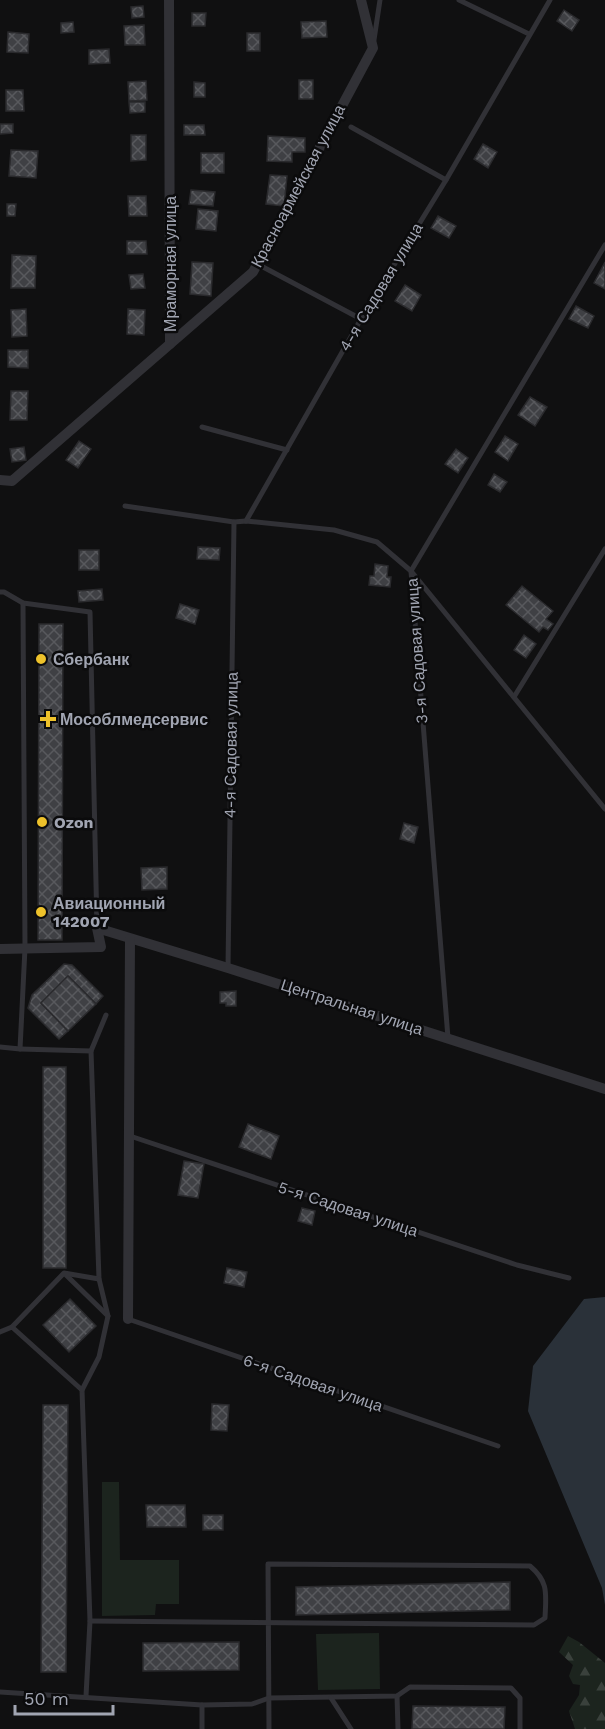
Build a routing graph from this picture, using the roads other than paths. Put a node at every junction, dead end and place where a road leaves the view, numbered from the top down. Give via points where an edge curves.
1 (169, 0) edge
2 (361, 0) edge
3 (380, 0) edge
4 (459, 0) edge
5 (550, 0) edge
6 (530, 34) junction
7 (373, 48) junction
8 (351, 127) dead end
9 (446, 180) junction
10 (605, 245) edge
11 (263, 267) dead end
12 (361, 319) junction
13 (170, 344) junction
14 (201, 428) dead end
15 (287, 450) junction
16 (0, 480) edge
17 (125, 506) dead end
18 (246, 521) junction
19 (234, 522) junction
20 (605, 549) edge
21 (411, 571) junction
22 (0, 592) edge
23 (23, 603) junction
24 (514, 697) junction
25 (605, 809) edge
26 (98, 928) junction
27 (130, 939) junction
28 (25, 948) junction
29 (0, 949) edge
30 (228, 968) junction
31 (106, 1015) dead end
32 (448, 1038) junction
33 (0, 1047) edge
34 (20, 1049) junction
35 (91, 1051) junction
36 (605, 1089) edge
37 (128, 1135) junction
38 (64, 1273) junction
39 (570, 1278) dead end
40 (99, 1279) junction
41 (108, 1316) junction
42 (128, 1319) joint
43 (12, 1327) junction
44 (0, 1332) edge
45 (82, 1390) junction
46 (498, 1446) dead end
47 (90, 1621) junction
48 (268, 1622) junction
49 (0, 1692) edge
50 (86, 1696) junction
51 (398, 1696) junction
52 (269, 1698) junction
53 (331, 1698) junction
54 (202, 1705) junction
55 (202, 1729) edge
56 (269, 1729) edge
57 (351, 1729) edge
58 (398, 1729) edge
59 (520, 1729) edge

1 - 13 street, Мраморная улица
2 - 7 street
3 - 7 lane
4 - 6 lane
5 - 6 lane, 4-я Садовая улица
6 - 9 lane, 4-я Садовая улица
7 - 13 street, Красноармейская улица via 253,272
8 - 9 lane
9 - 12 lane, 4-я Садовая улица
10 - 21 lane, 3-я Садовая улица
11 - 12 lane
12 - 15 lane, 4-я Садовая улица
13 - 16 street, Мраморная улица via 12,481
14 - 15 lane
15 - 18 lane, 4-я Садовая улица
17 - 19 lane
18 - 19 lane
18 - 21 lane via 334,530 377,542
19 - 30 lane, 4-я Садовая улица
20 - 24 lane
21 - 24 lane
21 - 32 lane, 3-я Садовая улица
22 - 23 lane
23 - 26 lane via 90,612
23 - 28 lane
24 - 25 lane
26 - 27 street, Центральная улица
26 - 28 street via 101,947
27 - 30 street, Центральная улица
27 - 37 street
28 - 29 street
28 - 34 lane
30 - 32 street, Центральная улица
31 - 35 lane
32 - 36 street, Центральная улица
33 - 34 lane
34 - 35 lane
35 - 40 lane
37 - 39 lane, 5-я Садовая улица via 518,1265
37 - 42 street
38 - 40 lane
38 - 41 lane
38 - 43 lane
40 - 41 lane
41 - 45 lane via 99,1357
42 - 46 lane, 6-я Садовая улица
43 - 44 lane
43 - 45 lane
45 - 47 lane
47 - 48 lane
47 - 50 lane
48 - 48 lane via 267,1564 530,1566 546,1588 545,1618 534,1625
48 - 52 lane
49 - 50 lane
50 - 54 lane
51 - 53 lane
51 - 58 lane
51 - 59 lane via 410,1688 511,1688 520,1698
52 - 53 lane
52 - 54 lane via 252,1704
52 - 56 lane
53 - 57 lane
54 - 55 lane

